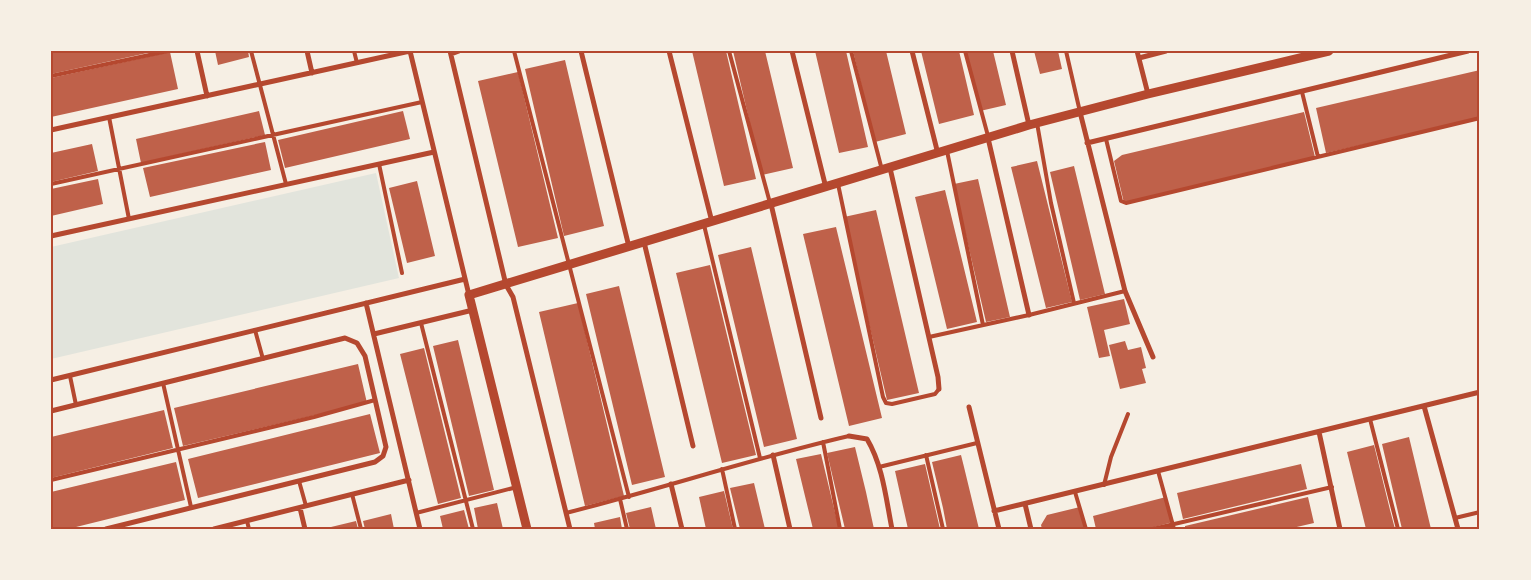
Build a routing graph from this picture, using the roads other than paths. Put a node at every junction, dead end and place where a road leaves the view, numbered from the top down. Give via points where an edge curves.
1 (168, 51) edge
2 (196, 51) edge
3 (251, 51) edge
4 (307, 51) edge
5 (354, 51) edge
6 (410, 51) edge
7 (459, 51) edge
8 (514, 51) edge
9 (581, 51) edge
10 (669, 51) edge
11 (729, 51) edge
12 (792, 51) edge
13 (852, 51) edge
14 (912, 51) edge
15 (965, 51) edge
16 (1012, 51) edge
17 (1066, 51) edge
18 (1137, 51) edge
19 (1166, 51) edge
20 (1329, 51) edge
21 (1468, 51) edge
22 (451, 52) edge
23 (1139, 58) junction
24 (357, 63) junction
25 (312, 72) junction
26 (51, 76) edge
27 (259, 84) junction
28 (1302, 92) junction
29 (1148, 94) junction
30 (207, 96) junction
31 (422, 102) junction
32 (1080, 112) junction
33 (109, 117) junction
34 (1480, 118) edge
35 (1033, 124) junction
36 (51, 130) edge
37 (273, 135) junction
38 (988, 138) junction
39 (1106, 139) junction
40 (1087, 143) junction
41 (434, 152) junction
42 (943, 152) junction
43 (1318, 157) junction
44 (379, 164) junction
45 (119, 169) junction
46 (886, 169) junction
47 (51, 184) edge
48 (286, 184) junction
49 (838, 184) junction
50 (826, 188) junction
51 (771, 204) junction
52 (129, 219) junction
53 (708, 223) junction
54 (51, 236) edge
55 (644, 242) junction
56 (629, 248) junction
57 (569, 266) junction
58 (402, 273) dead end
59 (465, 279) junction
60 (506, 285) junction
61 (1125, 291) junction
62 (469, 295) junction
63 (366, 303) junction
64 (1074, 303) junction
65 (473, 310) junction
66 (1029, 315) junction
67 (421, 323) junction
68 (983, 325) junction
69 (255, 330) junction
70 (374, 334) junction
71 (929, 337) junction
72 (1153, 357) dead end
73 (263, 358) junction
74 (70, 376) junction
75 (51, 380) edge
76 (163, 383) junction
77 (939, 389) joint
78 (1480, 392) edge
79 (375, 400) junction
80 (76, 405) junction
81 (1424, 406) junction
82 (968, 407) dead end
83 (51, 411) edge
84 (1128, 414) dead end
85 (821, 418) dead end
86 (1370, 419) junction
87 (1319, 432) junction
88 (849, 436) joint
89 (823, 442) junction
90 (978, 443) junction
91 (693, 446) dead end
92 (178, 450) junction
93 (773, 455) junction
94 (926, 455) junction
95 (760, 458) junction
96 (879, 467) junction
97 (722, 469) junction
98 (1158, 471) junction
99 (51, 480) edge
100 (408, 480) junction
101 (299, 481) junction
102 (671, 484) junction
103 (1104, 485) junction
104 (517, 487) junction
105 (1332, 487) junction
106 (1075, 492) junction
107 (352, 494) junction
108 (629, 497) junction
109 (466, 500) junction
110 (620, 500) junction
111 (1025, 504) junction
112 (303, 507) junction
113 (191, 508) junction
114 (994, 512) junction
115 (1480, 512) edge
116 (416, 513) junction
117 (566, 513) junction
118 (1455, 518) junction
119 (247, 521) junction
120 (1173, 526) edge
121 (106, 529) edge
122 (214, 529) edge
123 (249, 529) edge
124 (305, 529) edge
125 (361, 529) edge
126 (420, 529) edge
127 (473, 529) edge
128 (527, 529) edge
129 (570, 529) edge
130 (627, 529) edge
131 (682, 529) edge
132 (735, 529) edge
133 (790, 529) edge
134 (840, 529) edge
135 (892, 529) edge
136 (943, 529) edge
137 (999, 529) edge
138 (1031, 529) edge
139 (1086, 529) edge
140 (1153, 529) edge
141 (1340, 529) edge
142 (1398, 529) edge
143 (1458, 529) edge

1 - 26 lane
2 - 30 street
3 - 27 lane
4 - 25 street
5 - 24 lane
6 - 24 street
6 - 31 street
7 - 22 street
8 - 57 lane
9 - 56 street
10 - 53 street
11 - 51 lane
12 - 50 street
13 - 46 lane
14 - 42 street
15 - 38 lane
16 - 35 street
17 - 32 lane
18 - 23 street
19 - 23 street
20 - 29 street
21 - 28 street
22 - 60 street
23 - 29 street
24 - 25 street
25 - 27 street
27 - 30 street
27 - 37 lane
28 - 39 street
28 - 43 lane
29 - 32 street
30 - 33 street
31 - 37 lane
31 - 41 street
32 - 35 street
32 - 40 street
33 - 36 street
33 - 45 lane
34 - 43 lane
35 - 38 street
35 - 64 lane
37 - 45 lane
37 - 48 lane
38 - 42 street
38 - 66 street
39 - 40 street
39 - 43 lane via 1121,201 1126,203
40 - 61 street
41 - 44 street
41 - 59 street
42 - 46 street
42 - 68 lane
44 - 48 street
44 - 58 lane
45 - 47 lane
45 - 52 lane
46 - 49 street
46 - 71 street
48 - 52 street
49 - 50 street
49 - 77 lane via 883,397 886,403 892,404 935,394
50 - 51 street
51 - 53 street
51 - 85 street
52 - 54 street
53 - 55 street
53 - 95 lane
55 - 56 street
55 - 91 street
56 - 57 street
57 - 60 street
57 - 108 lane
59 - 62 street
59 - 63 street
60 - 62 street
60 - 117 street via 513,297
61 - 64 lane
61 - 72 street
62 - 65 street
63 - 69 street
63 - 70 street
64 - 66 lane
65 - 67 street
65 - 104 street
66 - 68 lane
67 - 70 street
67 - 109 lane
68 - 71 lane
69 - 73 lane
69 - 74 street
70 - 100 street
71 - 77 street
73 - 76 street
73 - 79 street via 345,338 357,343 364,356
74 - 75 street
74 - 80 lane
76 - 80 street
76 - 92 lane
78 - 81 street
79 - 92 lane
79 - 101 street via 386,447 383,456 375,462
80 - 83 street
81 - 86 street
81 - 118 street
82 - 90 street
84 - 103 lane
86 - 87 street
86 - 142 lane
87 - 98 street
87 - 105 street
88 - 89 lane
88 - 96 street via 866,439
89 - 93 lane
89 - 134 lane
90 - 94 lane
90 - 114 street
92 - 99 lane
92 - 113 lane
93 - 95 lane
93 - 133 street
94 - 96 lane
94 - 136 lane
95 - 97 lane
96 - 135 street
97 - 102 lane
97 - 132 lane
98 - 103 street
98 - 120 lane
100 - 107 street
100 - 116 street
101 - 112 lane
101 - 113 street
102 - 108 lane
102 - 131 street
103 - 106 street
104 - 109 lane
104 - 128 street
105 - 120 lane
105 - 141 street
106 - 111 street
106 - 139 lane
107 - 112 street
107 - 125 lane
108 - 110 lane
109 - 116 lane
109 - 127 lane
110 - 117 lane
110 - 130 lane
111 - 114 street
111 - 138 street
112 - 119 street
112 - 124 street
113 - 121 street
114 - 137 street
115 - 118 lane
116 - 126 street
117 - 129 street
118 - 143 street
119 - 122 street
119 - 123 lane
120 - 140 lane

